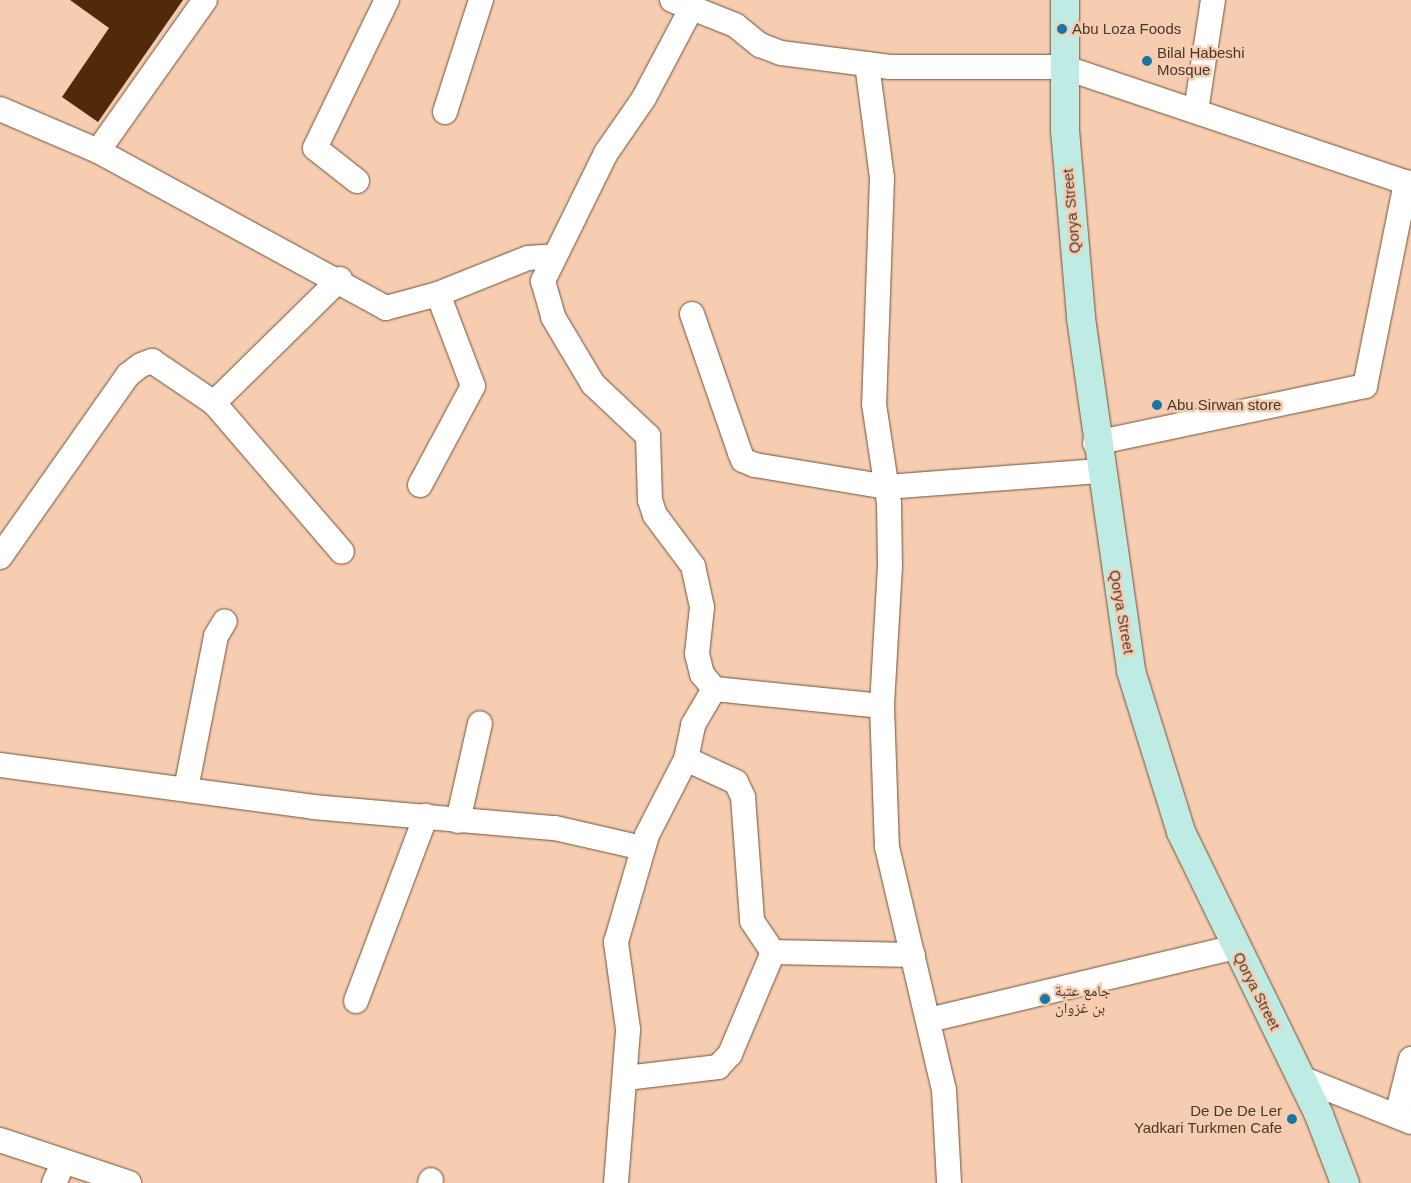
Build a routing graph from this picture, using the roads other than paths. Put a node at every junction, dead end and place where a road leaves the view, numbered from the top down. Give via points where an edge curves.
1 (205, 0) edge
2 (387, 0) edge
3 (481, 0) edge
4 (1065, 0) edge
5 (1213, 0) edge
6 (681, 5) edge
7 (867, 64) junction
8 (1063, 67) junction
9 (0, 109) edge
10 (1196, 110) junction
11 (446, 112) dead end
12 (98, 151) junction
13 (357, 181) dead end
14 (1408, 183) edge
15 (554, 256) junction
16 (340, 279) junction
17 (438, 294) junction
18 (692, 314) dead end
19 (214, 403) junction
20 (1095, 444) junction
21 (1100, 471) junction
22 (420, 485) dead end
23 (886, 487) junction
24 (342, 552) dead end
25 (0, 557) edge
26 (225, 621) dead end
27 (714, 689) junction
28 (882, 706) junction
29 (480, 723) dead end
30 (686, 759) junction
31 (0, 766) edge
32 (186, 789) junction
33 (426, 816) junction
34 (458, 821) junction
35 (642, 848) junction
36 (1235, 947) junction
37 (774, 952) junction
38 (913, 955) junction
39 (356, 1001) dead end
40 (929, 1020) junction
41 (1411, 1059) edge
42 (626, 1078) junction
43 (1301, 1078) junction
44 (1404, 1119) edge
45 (0, 1140) edge
46 (64, 1162) junction
47 (54, 1183) edge
48 (129, 1183) edge
49 (616, 1183) edge
50 (949, 1183) edge
51 (1345, 1183) edge

1 - 12 street
2 - 13 street via 315,148
3 - 11 street
4 - 8 street, Qorya Street
5 - 10 street
6 - 7 street via 735,25 760,45 781,53
6 - 15 street via 644,98 606,153
7 - 8 street
7 - 23 street via 882,178 874,404
8 - 10 street
8 - 20 street, Qorya Street via 1071,203
9 - 12 street
10 - 14 street
12 - 16 street
14 - 20 street via 1366,386
15 - 17 street via 528,258
15 - 27 street via 543,281 553,317 593,384 648,436 650,500 655,515 678,540 693,566 702,607 697,654 702,674
16 - 17 street via 386,308
16 - 19 street
17 - 22 street via 472,386
18 - 23 street via 743,460
19 - 24 street
19 - 25 street via 152,361 134,370
20 - 21 street, Qorya Street
21 - 23 street
21 - 36 street, Qorya Street via 1132,670 1145,725 1181,832
23 - 28 street via 890,566
26 - 32 street via 216,636
27 - 28 street
27 - 30 street via 693,725
28 - 38 street via 887,847
29 - 34 street
30 - 35 street via 664,796
30 - 37 street via 736,782 743,797 752,921
31 - 32 street
32 - 33 street via 313,806
33 - 34 street
33 - 39 street
34 - 35 street via 554,828
35 - 42 street via 616,942 628,1029
36 - 40 street
36 - 43 street, Qorya Street
37 - 38 street
37 - 42 street via 730,1054 718,1067
38 - 40 street
40 - 50 street via 944,1090
41 - 44 street
42 - 49 street
43 - 44 street
43 - 51 street, Qorya Street
45 - 46 street
46 - 47 street
46 - 48 street

